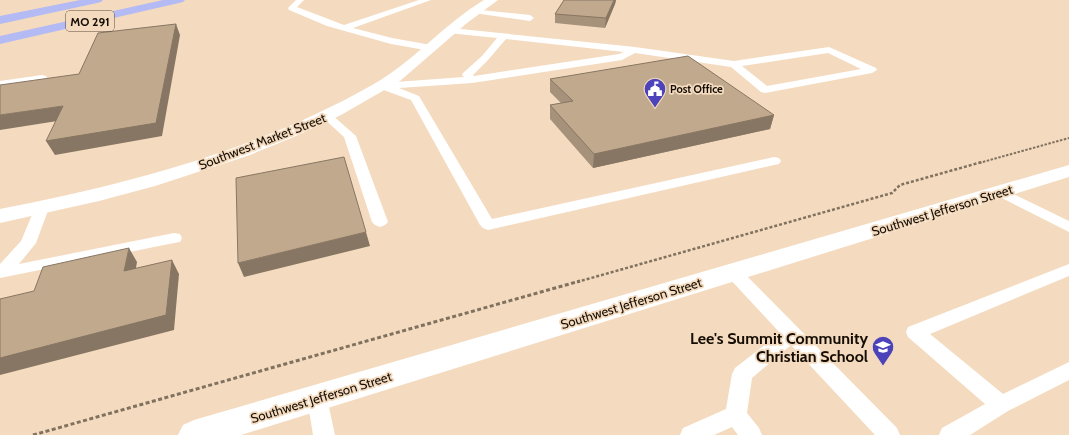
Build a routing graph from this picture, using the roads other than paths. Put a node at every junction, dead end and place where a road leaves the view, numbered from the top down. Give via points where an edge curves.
1 (97, 0) edge
2 (179, 0) edge
3 (300, 0) edge
4 (427, 0) edge
5 (492, 0) edge
6 (474, 11) junction
7 (530, 18) dead end
8 (0, 20) edge
9 (344, 28) junction
10 (451, 31) junction
11 (504, 36) junction
12 (0, 40) edge
13 (431, 48) junction
14 (635, 50) junction
15 (734, 64) junction
16 (42, 78) edge
17 (472, 80) junction
18 (0, 84) edge
19 (382, 86) junction
20 (327, 116) junction
21 (774, 161) dead end
22 (1069, 171) edge
23 (1001, 192) junction
24 (42, 208) junction
25 (0, 216) edge
26 (380, 222) dead end
27 (1069, 227) edge
28 (174, 238) dead end
29 (1069, 270) edge
30 (734, 272) junction
31 (1, 275) edge
32 (792, 334) junction
33 (1069, 370) edge
34 (317, 398) junction
35 (1001, 405) junction
36 (736, 415) junction
37 (194, 435) edge
38 (324, 435) edge
39 (691, 435) edge
40 (751, 435) edge
41 (889, 435) edge
42 (950, 435) edge

1 - 8 highway, MO 291
2 - 12 highway, MO 291
3 - 9 lane via 292,8
4 - 9 lane
5 - 6 street, Southwest Market Street
6 - 7 lane
6 - 10 street, Southwest Market Street
9 - 13 lane via 391,42
10 - 11 lane
10 - 13 street, Southwest Market Street
11 - 14 lane
11 - 17 lane via 467,75
13 - 19 street, Southwest Market Street
14 - 15 lane
14 - 17 lane via 622,57
15 - 15 lane via 829,50 872,70 766,90
16 - 18 lane
17 - 19 lane
19 - 20 street, Southwest Market Street
19 - 21 lane via 415,98 488,225
20 - 24 street, Southwest Market Street via 269,141 180,172
20 - 26 lane via 350,136
22 - 23 street, Southwest Jefferson Street
23 - 27 lane
23 - 30 street, Southwest Jefferson Street
24 - 25 street, Southwest Market Street
24 - 31 lane via 28,244
28 - 31 lane
29 - 35 lane via 916,332
30 - 32 lane
30 - 34 street, Southwest Jefferson Street
32 - 36 lane via 742,374
32 - 41 lane
33 - 35 lane
34 - 37 street, Southwest Jefferson Street
34 - 38 lane
35 - 42 lane
36 - 39 lane
36 - 40 lane

